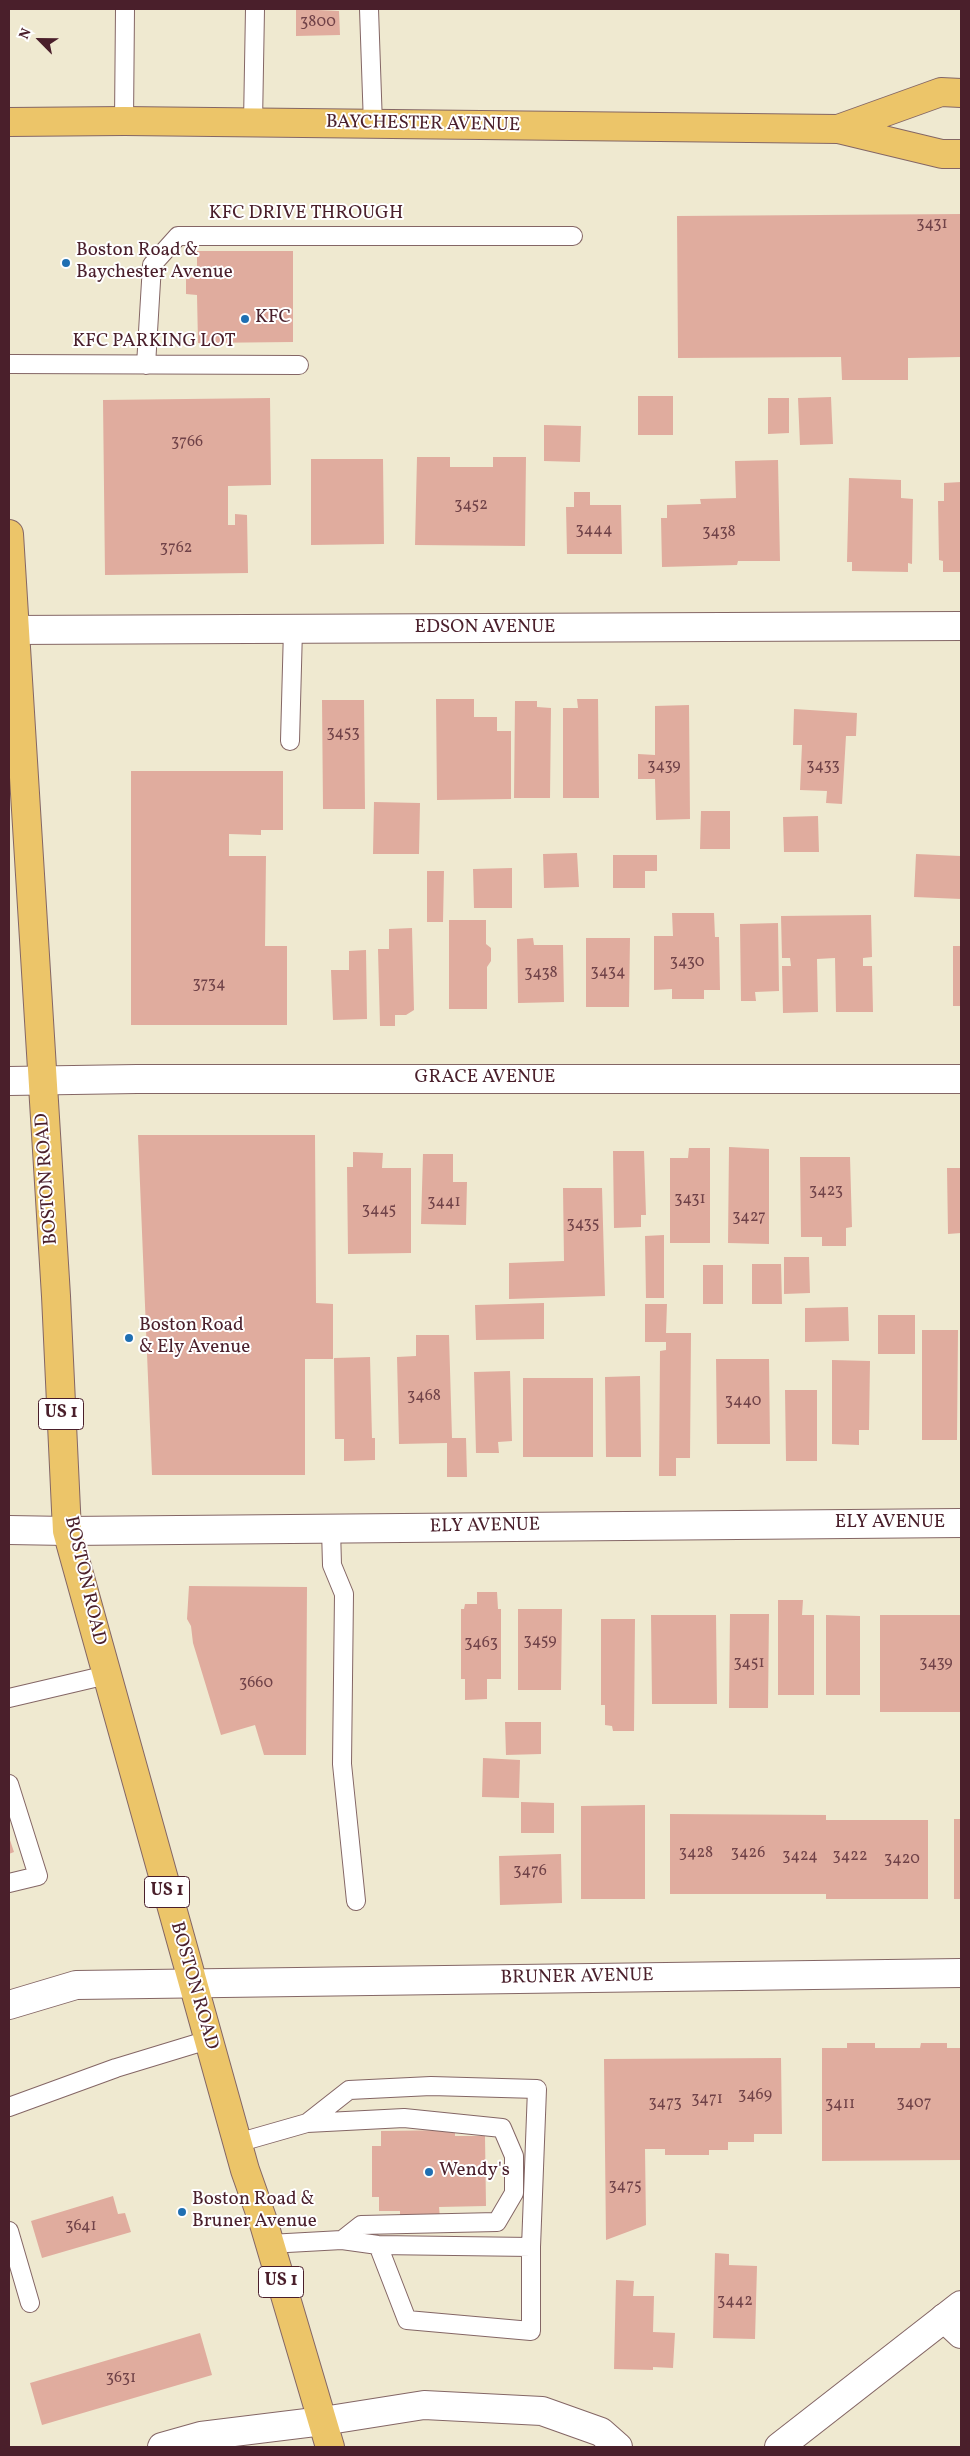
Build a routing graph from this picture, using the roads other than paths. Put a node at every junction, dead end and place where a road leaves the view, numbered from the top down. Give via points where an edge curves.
1 (125, 9) edge
2 (255, 9) edge
3 (369, 9) edge
4 (961, 93) edge
5 (124, 121) junction
6 (9, 122) edge
7 (253, 122) junction
8 (373, 125) junction
9 (838, 129) junction
10 (961, 154) edge
11 (573, 236) dead end
12 (9, 364) edge
13 (146, 365) junction
14 (299, 365) dead end
15 (9, 534) edge
16 (961, 626) edge
17 (12, 630) edge
18 (293, 630) junction
19 (290, 741) dead end
20 (961, 1079) edge
21 (9, 1081) edge
22 (42, 1081) junction
23 (961, 1523) edge
24 (331, 1529) junction
25 (9, 1530) edge
26 (67, 1531) junction
27 (107, 1675) junction
28 (9, 1698) edge
29 (9, 1784) edge
30 (9, 1883) edge
31 (356, 1901) dead end
32 (961, 1973) edge
33 (192, 1983) junction
34 (9, 2005) edge
35 (208, 2040) junction
36 (9, 2107) edge
37 (307, 2123) junction
38 (237, 2143) junction
39 (9, 2231) edge
40 (342, 2240) junction
41 (269, 2244) junction
42 (378, 2245) junction
43 (531, 2247) junction
44 (30, 2303) dead end
45 (955, 2319) edge
46 (323, 2421) junction
47 (162, 2447) edge
48 (330, 2447) edge
49 (618, 2447) edge
50 (779, 2447) edge

1 - 5 lane
2 - 7 lane
3 - 8 lane
4 - 9 main road, BAYCHESTER AVENUE via 941,92
5 - 6 main road, BAYCHESTER AVENUE
5 - 7 main road, BAYCHESTER AVENUE
7 - 8 main road, BAYCHESTER AVENUE
8 - 9 main road, BAYCHESTER AVENUE
9 - 10 main road, BAYCHESTER AVENUE via 942,154
11 - 13 lane, KFC DRIVE THROUGH via 178,236 152,265
12 - 13 lane, KFC PARKING LOT
13 - 14 lane, KFC PARKING LOT
15 - 17 main road, BOSTON ROAD / US 1
16 - 18 street, EDSON AVENUE
17 - 18 street, EDSON AVENUE
17 - 22 main road, BOSTON ROAD / US 1
18 - 19 lane
20 - 22 street, GRACE AVENUE
21 - 22 street, GRACE AVENUE
22 - 26 main road, BOSTON ROAD / US 1
23 - 24 street, ELY AVENUE
24 - 26 street, ELY AVENUE
24 - 31 lane via 332,1565 344,1594 342,1764
25 - 26 street, ELY AVENUE
26 - 27 main road, BOSTON ROAD / US 1
27 - 28 lane
27 - 33 main road, BOSTON ROAD / US 1
29 - 30 lane via 38,1876
32 - 33 street, BRUNER AVENUE
33 - 34 street, BRUNER AVENUE via 76,1985
33 - 35 main road, BOSTON ROAD / US 1
35 - 36 lane via 116,2068
35 - 38 main road, BOSTON ROAD / US 1
37 - 38 lane
37 - 40 lane via 404,2118 502,2128 514,2156 514,2193 497,2222 361,2225
37 - 43 lane via 349,2090 431,2086 537,2089
38 - 41 main road, BOSTON ROAD / US 1
39 - 44 lane
40 - 41 lane
40 - 42 lane
41 - 46 main road, BOSTON ROAD / US 1
42 - 43 lane
42 - 43 lane via 407,2320 531,2331
45 - 50 street
46 - 47 street via 201,2436
46 - 48 main road, BOSTON ROAD / US 1
46 - 49 street via 424,2405 542,2411 601,2432

